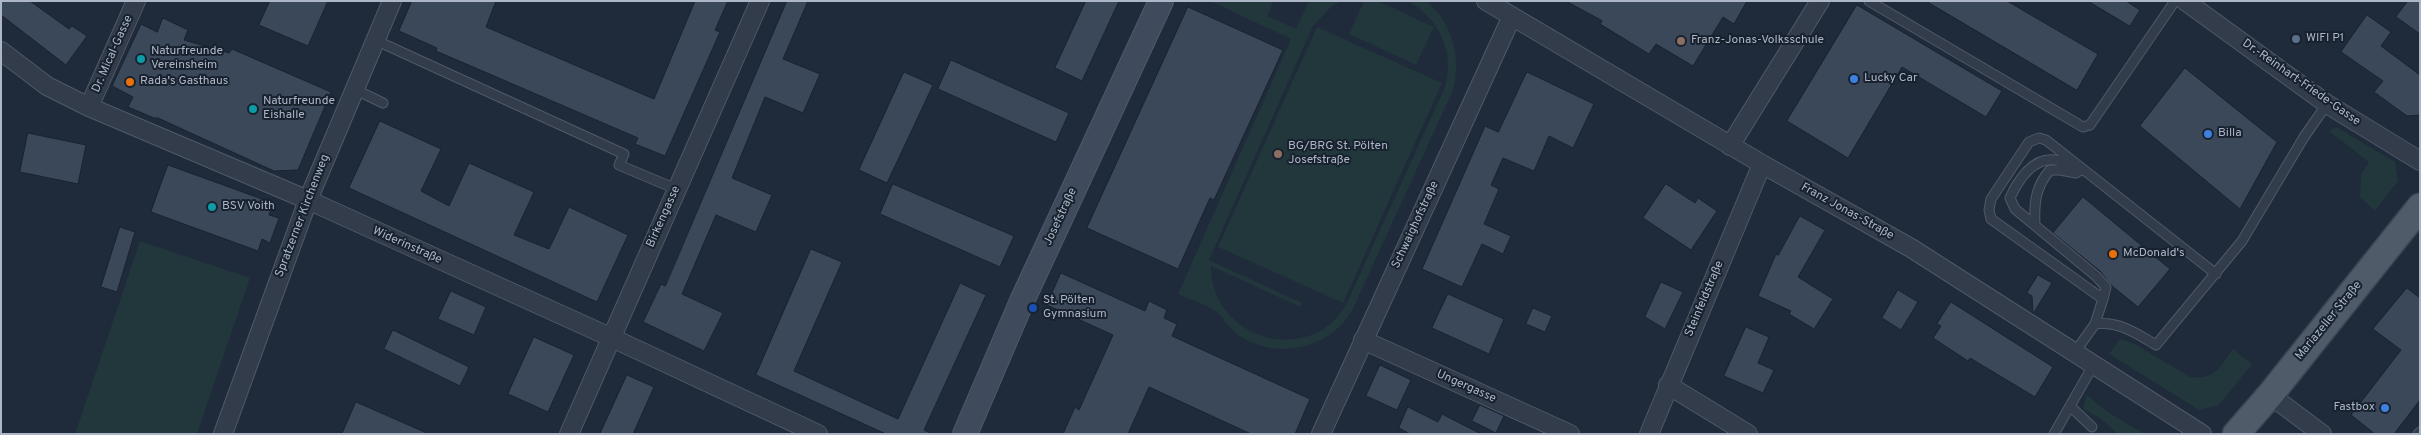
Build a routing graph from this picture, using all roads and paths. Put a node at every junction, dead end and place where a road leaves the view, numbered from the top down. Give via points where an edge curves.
1 (136, 1) edge
2 (392, 1) edge
3 (760, 1) edge
4 (1161, 1) edge
5 (1486, 1) edge
6 (1820, 1) edge
7 (1869, 1) edge
8 (2175, 1) edge
9 (2185, 1) edge
10 (1512, 16) junction
11 (375, 40) junction
12 (1, 51) edge
13 (354, 89) junction
14 (383, 103) dead end
15 (2327, 104) junction
16 (89, 107) junction
17 (1730, 146) junction
18 (2420, 161) edge
19 (1762, 164) junction
20 (2094, 177) junction
21 (676, 189) junction
22 (308, 200) junction
23 (2419, 210) edge
24 (2035, 225) junction
25 (2216, 274) junction
26 (2103, 299) junction
27 (2095, 324) junction
28 (610, 337) junction
29 (1363, 340) junction
30 (2075, 352) junction
31 (2094, 364) junction
32 (1668, 386) junction
33 (2270, 395) junction
34 (2070, 407) junction
35 (2092, 427) dead end
36 (223, 434) edge
37 (569, 434) edge
38 (818, 434) edge
39 (965, 434) edge
40 (1321, 434) edge
41 (1570, 434) edge
42 (1649, 434) edge
43 (1748, 434) edge
44 (2054, 434) edge
45 (2202, 434) edge
46 (2236, 434) edge
47 (2322, 434) edge

1 - 16 street, Dr. Mical-Gasse
2 - 11 street, Spratzerner Kirchenweg
3 - 21 street, Birkengasse
4 - 39 street, Josefstraße via 1022,301
5 - 10 street, Franz Jonas-Straße
6 - 17 street
7 - 8 lane via 2083,127 2090,125
9 - 15 street, Dr.-Reinhart-Friede-Gasse
10 - 17 street, Franz Jonas-Straße
10 - 29 street, Schwaighofstraße
11 - 13 street, Spratzerner Kirchenweg
11 - 21 lane via 624,154 619,165
12 - 16 street, Widerinstraße via 47,86
13 - 14 lane
13 - 22 street, Spratzerner Kirchenweg
15 - 18 street, Dr.-Reinhart-Friede-Gasse
15 - 25 lane via 2242,241
16 - 22 street, Widerinstraße
17 - 19 street, Franz Jonas-Straße
19 - 30 street, Franz Jonas-Straße via 1911,248
19 - 32 street, Steinfeldstraße
20 - 24 lane via 2050,170 2038,189 2034,204
20 - 24 lane via 2056,160 2034,164 2010,198 2015,209
20 - 25 lane
20 - 26 lane via 2039,138 2030,142 1991,199 1989,210 1991,219
21 - 28 street, Birkengasse
22 - 28 street, Widerinstraße
22 - 36 street, Spratzerner Kirchenweg
23 - 33 main road, Mariazeller Straße
24 - 26 lane via 2101,281 2106,287
25 - 27 lane via 2156,345 2129,328 2108,322
26 - 27 lane
27 - 30 lane
28 - 37 street, Birkengasse
28 - 38 street, Widerinstraße
29 - 40 street, Schwaighofstraße
29 - 41 street, Ungergasse
30 - 31 street, Franz Jonas-Straße
31 - 34 lane
31 - 45 street, Franz Jonas-Straße
32 - 42 street, Steinfeldstraße
32 - 43 street
33 - 46 main road, Mariazeller Straße
33 - 47 street
34 - 35 lane
34 - 44 lane

